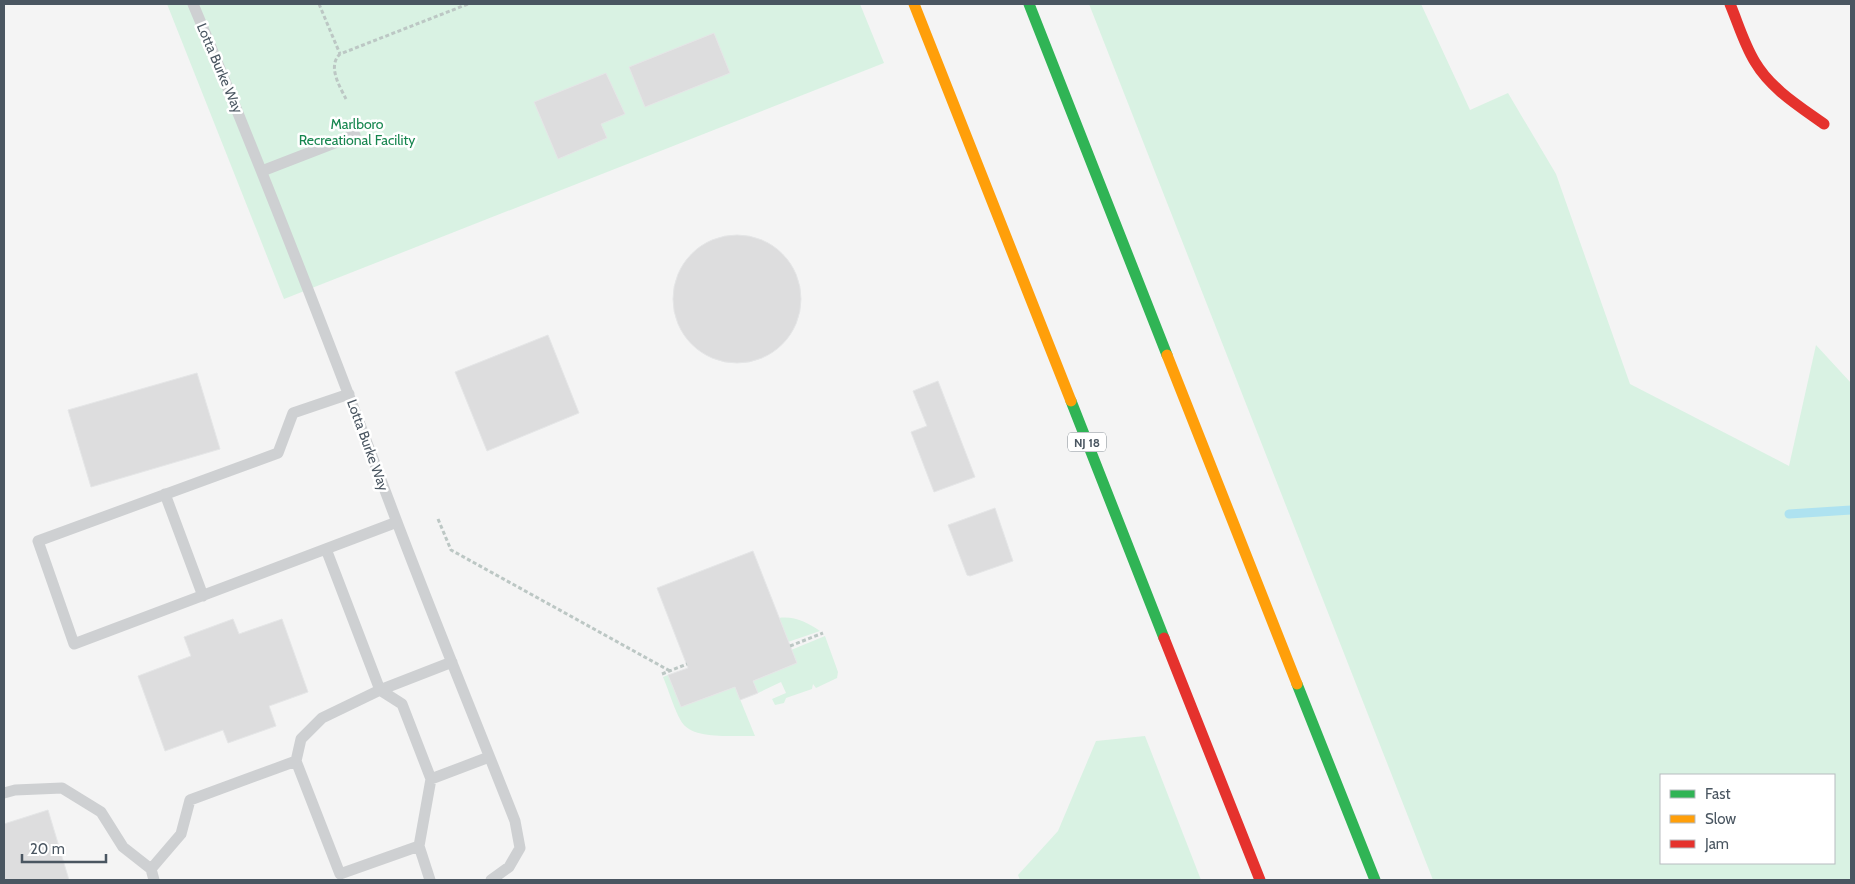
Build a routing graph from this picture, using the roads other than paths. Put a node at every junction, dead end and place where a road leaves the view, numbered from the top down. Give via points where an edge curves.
1 (194, 4) edge
2 (914, 4) edge
3 (1029, 4) edge
4 (1730, 4) edge
5 (1824, 124) dead end
6 (355, 135) dead end
7 (262, 171) junction
8 (349, 394) junction
9 (165, 494) junction
10 (397, 522) junction
11 (326, 549) junction
12 (203, 596) junction
13 (452, 662) junction
14 (380, 690) junction
15 (489, 757) junction
16 (296, 762) junction
17 (431, 779) junction
18 (4, 793) edge
19 (419, 846) junction
20 (153, 874) edge
21 (430, 880) edge
22 (491, 880) edge
23 (1260, 880) edge
24 (1375, 880) edge

1 - 7 lane, Lotta Burke Way
2 - 23 main road, NJ 18
3 - 24 main road
4 - 5 main road via 1760,71 1778,91
6 - 7 lane
7 - 8 lane, Lotta Burke Way
8 - 9 lane via 293,413 278,453
8 - 10 lane, Lotta Burke Way
9 - 12 lane
9 - 12 lane via 38,540 74,644
10 - 11 lane
10 - 13 lane, Lotta Burke Way
11 - 12 lane
11 - 14 lane
13 - 14 lane
13 - 15 lane, Lotta Burke Way
14 - 16 lane via 322,718 301,739
14 - 17 lane via 402,704
15 - 17 lane
15 - 22 lane, Lotta Burke Way via 515,821 520,848 510,867
16 - 19 lane via 340,874
16 - 20 lane via 190,800 181,834
17 - 19 lane
18 - 20 lane via 62,788 102,812 123,847
19 - 21 lane

